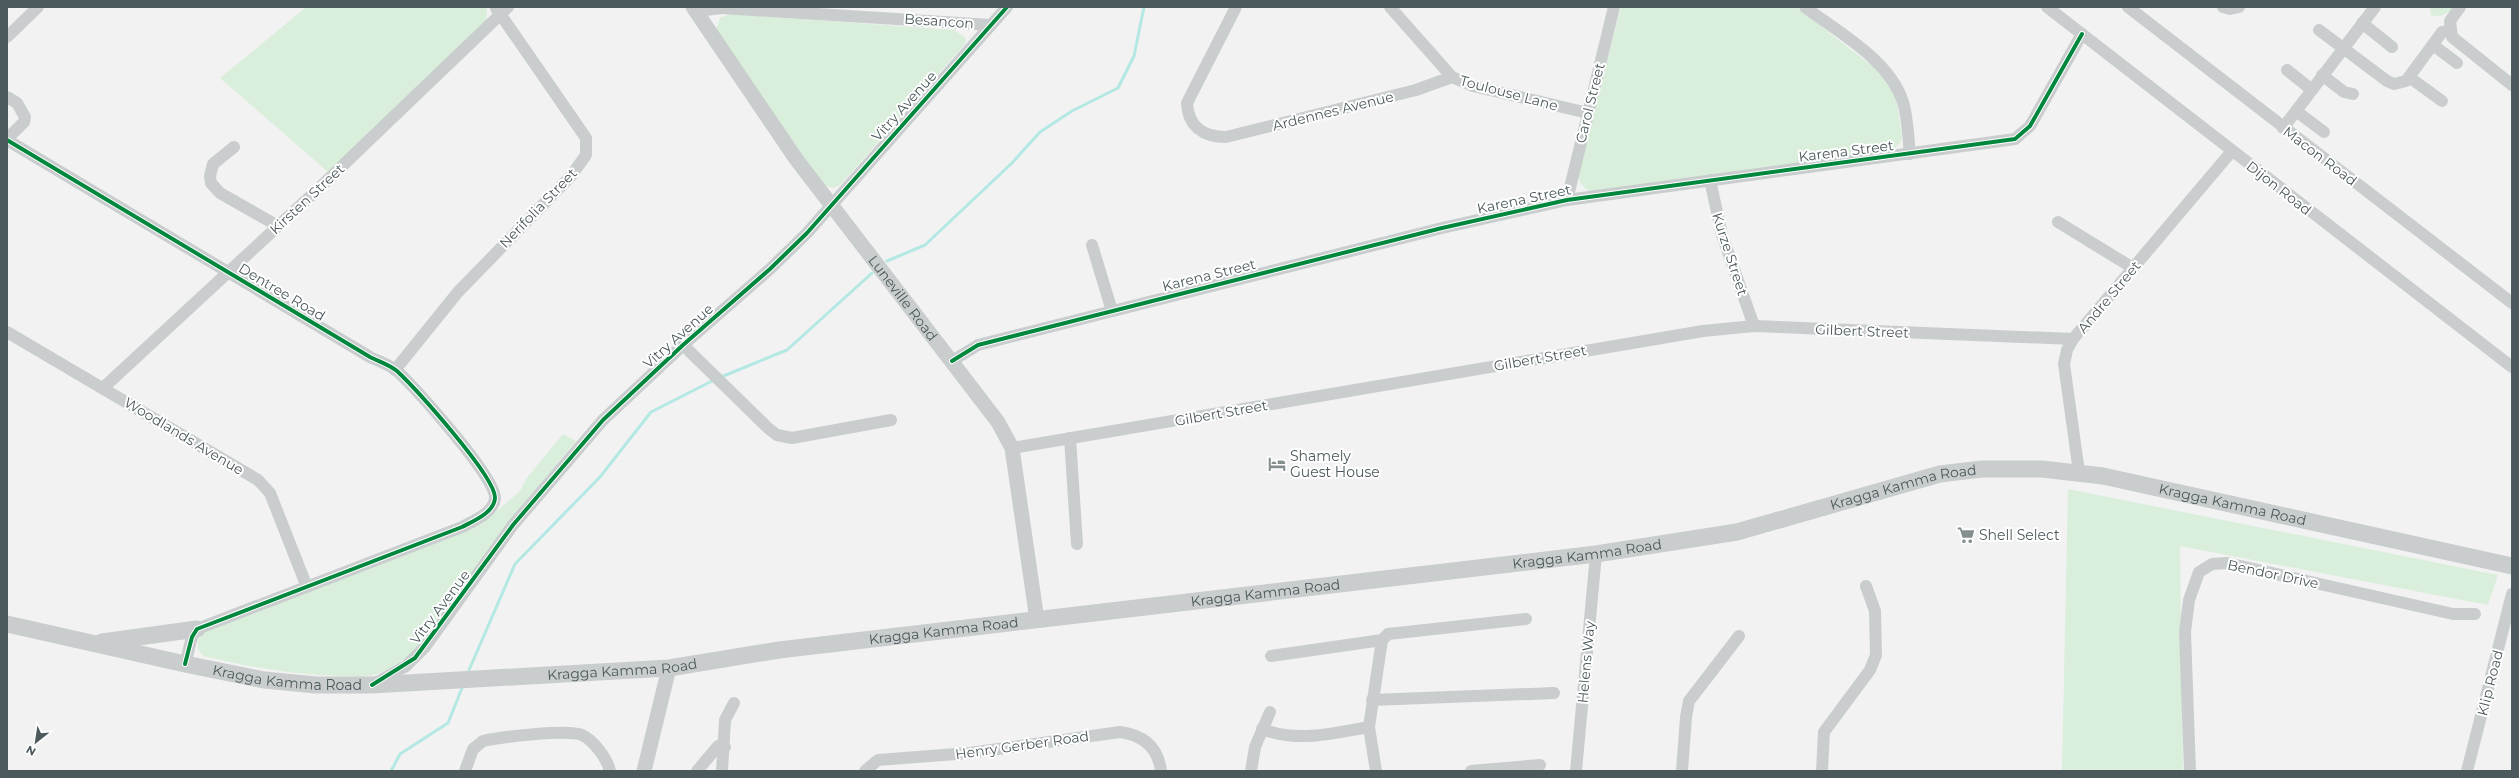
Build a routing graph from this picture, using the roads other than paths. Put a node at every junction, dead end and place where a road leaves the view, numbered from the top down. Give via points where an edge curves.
1 (38, 7) edge
2 (1007, 7) edge
3 (1236, 7) edge
4 (1390, 7) edge
5 (1614, 7) edge
6 (1805, 7) edge
7 (2047, 7) edge
8 (2128, 7) edge
9 (2223, 7) edge
10 (2239, 7) edge
11 (2375, 7) edge
12 (2460, 7) edge
13 (501, 9) edge
14 (694, 9) edge
15 (2362, 23) junction
16 (992, 25) junction
17 (2319, 30) dead end
18 (2450, 30) junction
19 (2082, 34) junction
20 (7, 38) edge
21 (2433, 45) junction
22 (2392, 47) dead end
23 (2343, 48) junction
24 (2457, 63) dead end
25 (2287, 71) dead end
26 (2322, 75) junction
27 (1452, 77) junction
28 (2409, 77) junction
29 (2512, 85) edge
30 (2312, 90) junction
31 (2353, 94) dead end
32 (7, 97) edge
33 (2442, 101) dead end
34 (2296, 110) junction
35 (1588, 113) junction
36 (2283, 128) junction
37 (2324, 132) dead end
38 (7, 140) edge
39 (234, 147) dead end
40 (2232, 151) junction
41 (1910, 154) junction
42 (1710, 180) junction
43 (1567, 200) junction
44 (831, 206) junction
45 (2058, 222) dead end
46 (278, 226) junction
47 (1092, 245) dead end
48 (2133, 268) junction
49 (228, 273) junction
50 (2512, 303) edge
51 (1112, 311) junction
52 (1754, 326) junction
53 (7, 332) edge
54 (2073, 339) junction
55 (683, 345) junction
56 (952, 361) junction
57 (2512, 367) edge
58 (396, 370) junction
59 (103, 388) junction
60 (891, 420) dead end
61 (1070, 438) junction
62 (1012, 448) junction
63 (2079, 472) junction
64 (1077, 544) dead end
65 (1596, 554) junction
66 (2512, 566) edge
67 (1866, 586) dead end
68 (307, 587) junction
69 (2512, 594) edge
70 (2475, 614) dead end
71 (1526, 619) dead end
72 (1037, 620) junction
73 (7, 624) edge
74 (197, 629) junction
75 (1739, 636) dead end
76 (1382, 640) junction
77 (94, 644) junction
78 (1271, 656) dead end
79 (185, 664) junction
80 (669, 668) junction
81 (372, 685) junction
82 (1554, 693) dead end
83 (1372, 700) junction
84 (734, 703) dead end
85 (1270, 712) dead end
86 (1369, 727) junction
87 (1262, 728) junction
88 (725, 746) junction
89 (1540, 765) dead end
90 (465, 771) edge
91 (610, 771) edge
92 (644, 771) edge
93 (697, 771) edge
94 (722, 771) edge
95 (865, 771) edge
96 (1161, 771) edge
97 (1251, 771) edge
98 (1376, 771) edge
99 (1471, 771) edge
100 (1576, 771) edge
101 (1682, 771) edge
102 (1822, 771) edge
103 (2190, 771) edge
104 (2467, 771) edge

1 - 20 street
2 - 16 street, Vitry Avenue
3 - 27 street, Ardennes Avenue via 1187,103 1190,120 1196,128 1213,137 1226,137 1408,92
4 - 27 street, Toulouse Lane
5 - 35 street, Carol Street
6 - 41 street via 1876,61 1892,78 1903,103
7 - 19 street, Dijon Road
8 - 36 street, Macon Road
9 - 10 street
11 - 15 street
12 - 18 street via 2450,21
13 - 46 street, Kirsten Street
13 - 58 street, Nerifolia Street via 586,138 586,155 571,176 458,292
14 - 16 street, Besancon via 722,8
14 - 44 street, Luneville Road
15 - 22 street
15 - 23 street
16 - 44 street, Vitry Avenue
17 - 23 street
18 - 21 street via 2444,31
18 - 29 street via 2456,41
19 - 40 street, Dijon Road
19 - 41 street, Karena Street via 2023,134 2005,142
21 - 24 street
21 - 28 street
23 - 26 street
23 - 28 street via 2389,83 2402,84
25 - 30 street
26 - 30 street
26 - 31 street via 2344,92
27 - 35 street, Toulouse Lane via 1473,86
28 - 33 street
30 - 34 street
32 - 38 street via 17,104 25,117 24,122
34 - 36 street
34 - 37 street
35 - 43 street, Carol Street
36 - 50 street, Macon Road
38 - 49 street, Dentree Road
39 - 46 street via 213,164 211,183 220,193
40 - 48 street, Andre Street
40 - 57 street, Dijon Road
41 - 42 street, Karena Street
42 - 43 street, Karena Street
42 - 52 street, Kurze Street via 1722,235
43 - 51 street, Karena Street via 1442,228
44 - 55 street, Vitry Avenue via 770,269
44 - 56 street, Luneville Road
45 - 48 street
46 - 49 street, Kirsten Street
47 - 51 street
48 - 54 street, Andre Street
49 - 58 street, Dentree Road
49 - 59 street, Kirsten Street
51 - 56 street, Karena Street via 978,345
52 - 54 street, Gilbert Street
52 - 61 street, Gilbert Street via 1703,331
53 - 59 street, Woodlands Avenue
54 - 63 street, Andre Street via 2064,364
55 - 60 street via 769,429 784,437
55 - 81 street, Vitry Avenue via 603,420 533,501 415,658
56 - 62 street, Luneville Road via 998,422
58 - 68 street, Dentree Road via 482,469 494,491 495,499 489,510 462,527
59 - 68 street, Woodlands Avenue via 238,467 265,486
61 - 62 street, Gilbert Street
61 - 64 street
62 - 72 street, Luneville Road
63 - 65 main road, Kragga Kamma Road via 1982,469 1940,474 1737,532
63 - 66 main road, Kragga Kamma Road
65 - 72 main road, Kragga Kamma Road
65 - 100 street, Helens Way
67 - 102 street via 1875,612 1876,655 1870,670 1824,732
68 - 74 street
69 - 104 street, Klip Road
70 - 103 street, Bendor Drive via 2453,614 2227,563 2212,564 2199,572 2193,583 2185,632
71 - 76 street via 1388,634
72 - 80 main road, Kragga Kamma Road via 779,650
73 - 77 main road, Kragga Kamma Road
74 - 77 main road
74 - 79 street via 192,637
75 - 101 street via 1689,701
76 - 78 street
76 - 83 street
77 - 79 main road, Kragga Kamma Road
79 - 81 main road, Kragga Kamma Road via 289,683
80 - 81 main road, Kragga Kamma Road
80 - 92 street
82 - 83 street
83 - 86 street
84 - 88 street via 725,720
85 - 87 street
86 - 87 street via 1305,737 1287,737
86 - 98 street
87 - 97 street via 1255,747
88 - 93 street via 718,746
88 - 94 street
89 - 99 street
90 - 91 street via 473,749 483,740 570,732 589,739 606,761
95 - 96 street, Henry Gerber Road via 878,760 969,754 1120,732 1136,735 1150,744 1159,760

